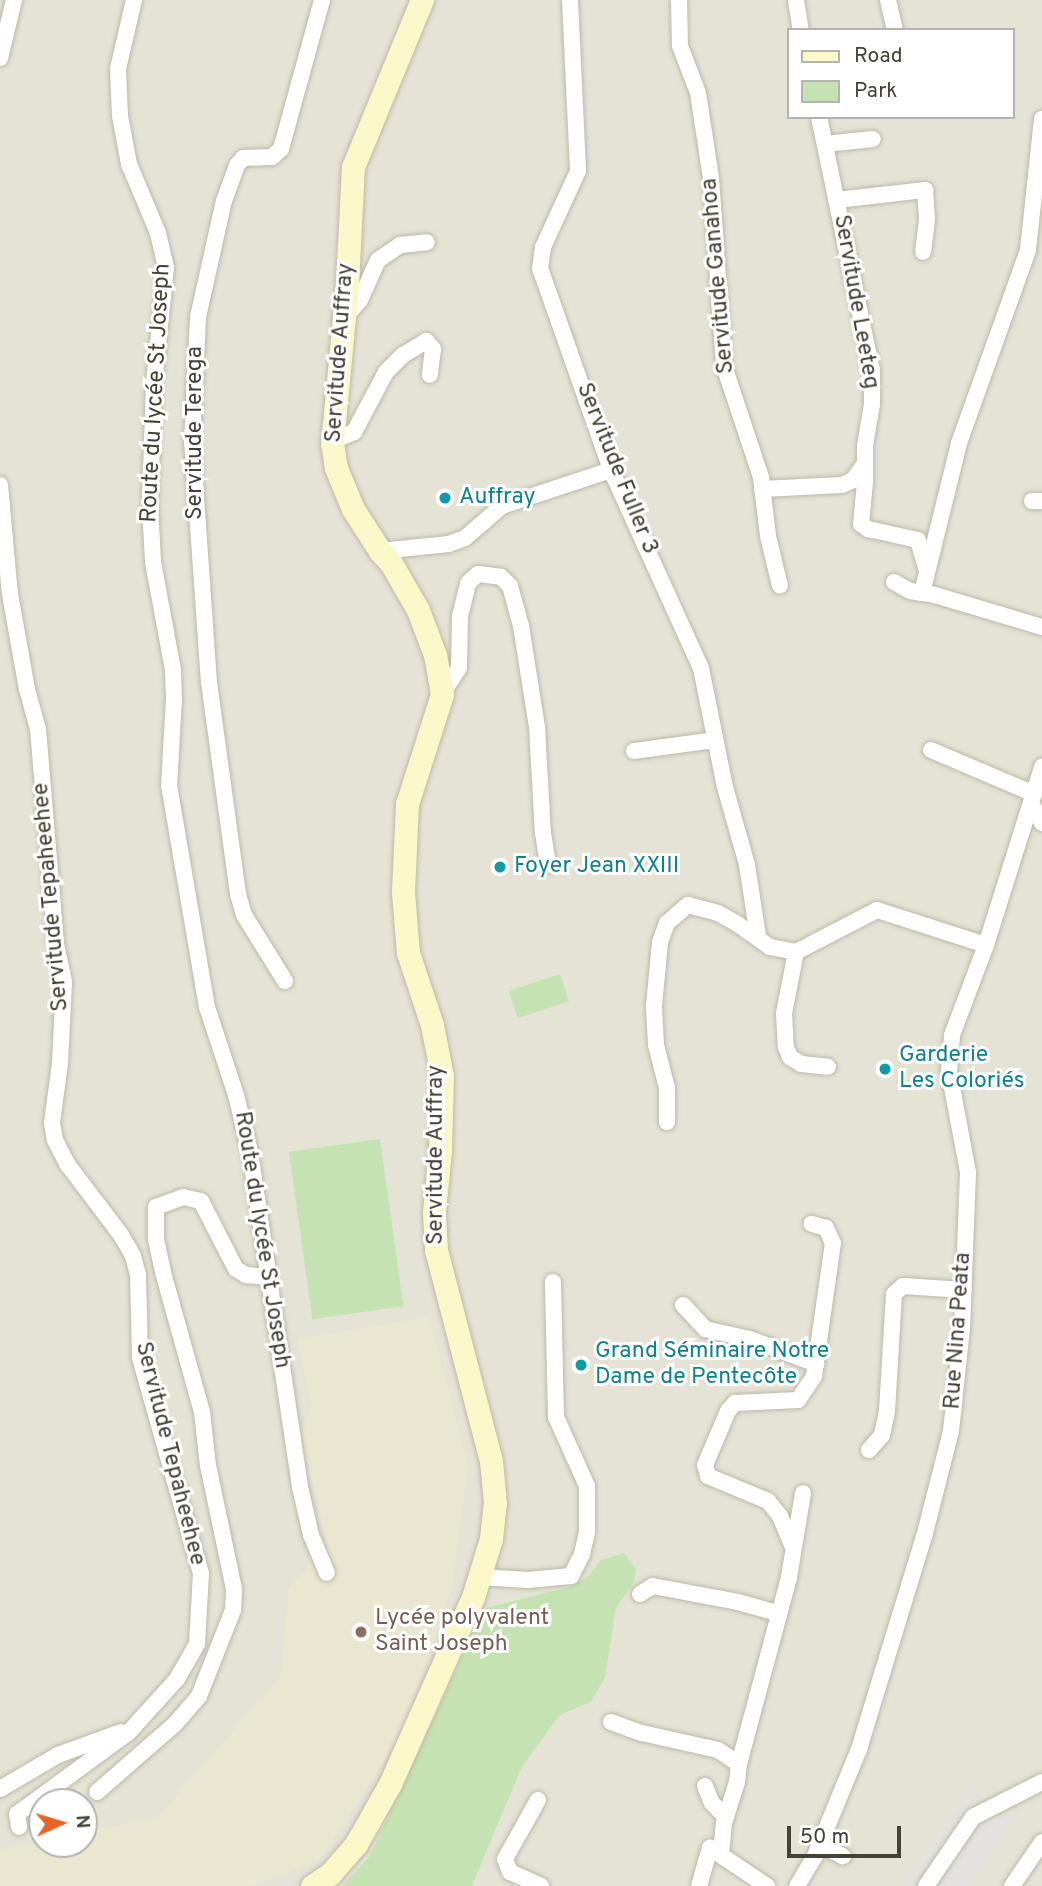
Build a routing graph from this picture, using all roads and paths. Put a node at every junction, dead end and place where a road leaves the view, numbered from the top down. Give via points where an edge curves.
1 (14, 0) edge
2 (134, 0) edge
3 (322, 0) edge
4 (422, 0) edge
5 (570, 0) edge
6 (679, 0) edge
7 (796, 0) edge
8 (888, 0) edge
9 (801, 28) edge
10 (895, 28) edge
11 (0, 58) edge
12 (819, 119) edge
13 (1042, 119) edge
14 (873, 139) dead end
15 (825, 144) junction
16 (837, 200) junction
17 (427, 242) dead end
18 (923, 252) dead end
19 (344, 318) junction
20 (429, 375) dead end
21 (332, 440) junction
22 (864, 465) junction
23 (611, 470) junction
24 (0, 485) edge
25 (762, 489) junction
26 (380, 551) junction
27 (926, 568) junction
28 (894, 582) dead end
29 (780, 586) dead end
30 (922, 593) junction
31 (1042, 627) edge
32 (442, 694) junction
33 (715, 740) junction
34 (932, 750) dead end
35 (634, 751) dead end
36 (1042, 766) edge
37 (1032, 798) junction
38 (1042, 823) edge
39 (548, 864) dead end
40 (758, 936) junction
41 (986, 945) junction
42 (796, 952) junction
43 (285, 981) dead end
44 (828, 1067) dead end
45 (667, 1122) dead end
46 (812, 1224) dead end
47 (269, 1277) junction
48 (554, 1282) dead end
49 (964, 1290) junction
50 (683, 1305) dead end
51 (816, 1364) junction
52 (869, 1450) dead end
53 (803, 1493) dead end
54 (793, 1547) junction
55 (327, 1573) dead end
56 (480, 1577) junction
57 (640, 1594) dead end
58 (777, 1613) junction
59 (611, 1722) dead end
60 (133, 1727) junction
61 (738, 1764) junction
62 (1042, 1782) edge
63 (705, 1786) dead end
64 (0, 1789) edge
65 (98, 1791) edge
66 (538, 1800) dead end
67 (726, 1817) junction
68 (19, 1827) dead end
69 (1042, 1842) edge
70 (819, 1844) junction
71 (721, 1855) junction
72 (843, 1856) dead end
73 (312, 1886) edge
74 (541, 1886) edge
75 (699, 1886) edge
76 (767, 1886) edge
77 (797, 1886) edge
78 (926, 1886) edge
79 (1012, 1886) edge

1 - 11 street
2 - 47 street, Route du lycée St Joseph via 117,83 126,153 165,258 152,418 150,511 153,562 173,670 169,785 207,1007 245,1125
3 - 43 street, Servitude Terega via 281,149 272,157 243,158 224,201 198,317 191,441 204,634 238,894 244,915
4 - 19 street, Servitude Auffray via 353,167
5 - 23 street, Servitude Fuller 3 via 578,170 543,247 540,268
6 - 25 street, Servitude Ganahoa via 680,46 698,93 711,178 724,366
7 - 9 street
8 - 10 street
12 - 15 street, Servitude Leeteg
13 - 27 street via 1028,250 959,443
14 - 15 street
15 - 16 street, Servitude Leeteg
16 - 18 street via 925,190
16 - 22 street, Servitude Leeteg via 872,370
17 - 19 street via 400,245 378,260 360,300
19 - 21 street, Servitude Auffray
20 - 21 street via 433,349 426,341 386,372 354,432
21 - 26 street, Servitude Auffray via 345,493
22 - 25 street via 853,480 842,485
22 - 27 street, Servitude Leeteg via 861,524 918,540
23 - 26 street via 502,506 465,538 449,544
23 - 33 street, Servitude Fuller 3 via 701,668
24 - 60 street, Servitude Tepaheehee via 10,594 38,729 56,944 64,982 52,1124 68,1165 133,1256 138,1275 140,1357 201,1573 197,1644 177,1679
25 - 29 street, Servitude Ganahoa
26 - 32 street, Servitude Auffray via 418,610 435,655
27 - 30 street
28 - 30 street
30 - 31 street
32 - 39 street via 458,668 460,617 468,583 478,574 501,576 510,586 521,626 537,727
32 - 56 street, Servitude Auffray via 407,804 403,892 408,953 442,1076 436,1251 491,1461 495,1503
33 - 35 street
33 - 40 street, Servitude Fuller 3 via 747,865
34 - 37 street
36 - 37 street, Rue Nina Peata
37 - 38 street
37 - 41 street, Rue Nina Peata
40 - 42 street via 770,947
40 - 45 street via 718,913 688,905 667,923 660,942 654,1006 656,1045 667,1088
41 - 42 street via 877,910
41 - 49 street, Rue Nina Peata via 952,1035 949,1071 968,1172
42 - 44 street via 784,1013 786,1046 790,1057 801,1064
46 - 51 street via 826,1228 833,1242
47 - 55 street, Route du lycée St Joseph via 300,1487 311,1535
47 - 65 street via 236,1269 201,1201 183,1197 156,1207 163,1272 202,1412 208,1466 234,1590 233,1610 199,1696 175,1724
48 - 56 street via 556,1417 587,1486 582,1553 571,1576 528,1580
49 - 52 street via 903,1286 894,1294 887,1411 883,1435
49 - 70 street, Rue Nina Peata via 951,1431 924,1537 859,1749
50 - 51 street via 705,1329 750,1339
51 - 54 street via 808,1388 798,1400 735,1403 705,1465 708,1476 768,1501
53 - 54 street
54 - 58 street
56 - 73 street, Servitude Auffray via 390,1784 356,1844 330,1874
57 - 58 street via 653,1586
58 - 61 street
59 - 61 street via 642,1734 718,1750
60 - 64 street via 58,1755
60 - 68 street, Servitude Tepaheehee via 17,1814
61 - 67 street
62 - 78 street via 973,1817
63 - 67 street via 712,1803
66 - 74 street via 505,1859 510,1872
67 - 71 street
69 - 79 street
70 - 72 street
70 - 77 street, Rue Nina Peata
71 - 75 street via 710,1848
71 - 76 street

